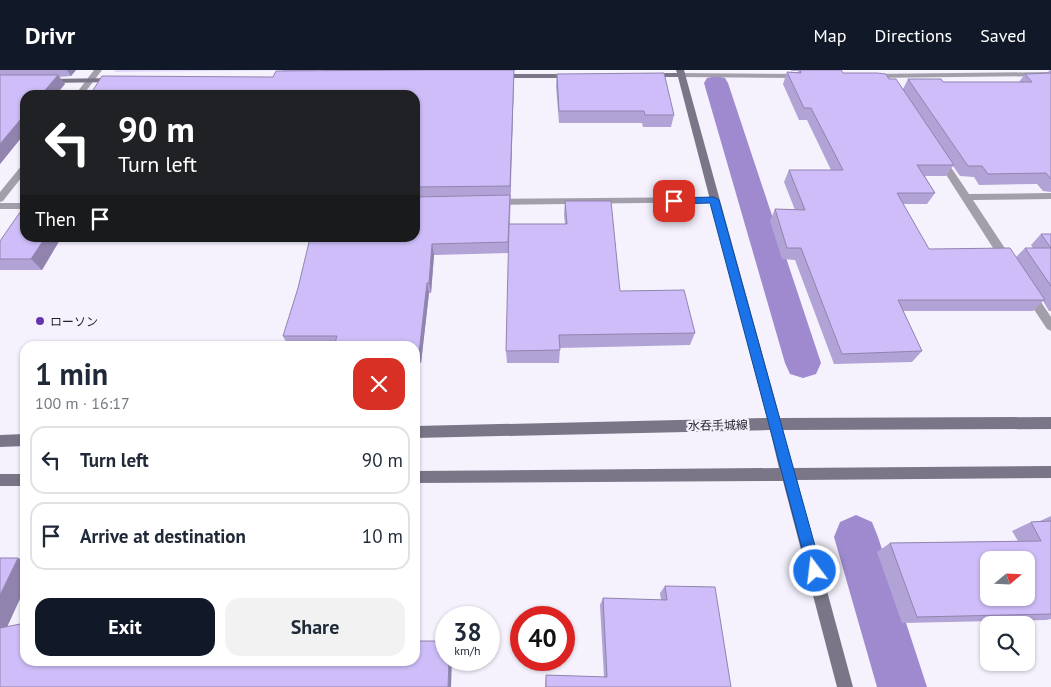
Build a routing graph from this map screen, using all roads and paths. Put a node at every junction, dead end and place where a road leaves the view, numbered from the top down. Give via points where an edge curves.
1 (98, 70) edge
2 (680, 73) edge
3 (1051, 74) edge
4 (642, 75) edge
5 (485, 76) edge
6 (583, 76) edge
7 (809, 76) edge
8 (858, 76) edge
9 (120, 80) edge
10 (36, 81) edge
11 (90, 81) junction
12 (83, 90) edge
13 (933, 148) edge
14 (20, 173) edge
15 (964, 196) junction
16 (1051, 196) edge
17 (0, 200) edge
18 (714, 200) junction
19 (485, 202) edge
20 (0, 206) edge
21 (20, 206) edge
22 (1013, 270) edge
23 (1024, 286) edge
24 (1051, 326) edge
25 (1051, 423) edge
26 (776, 424) junction
27 (420, 432) edge
28 (20, 440) edge
29 (0, 441) edge
30 (1051, 472) edge
31 (789, 475) junction
32 (420, 478) edge
33 (0, 480) edge
34 (20, 480) edge
35 (845, 687) edge

1 - 11 street
2 - 4 main road
2 - 7 street
2 - 18 main road
3 - 8 street via 889,79
5 - 6 main road
9 - 11 main road
10 - 11 main road
11 - 12 street
13 - 15 street
14 - 17 street
15 - 16 street
15 - 22 street
18 - 19 street
18 - 26 main road
20 - 21 street
23 - 24 street
25 - 26 main road, 水呑手城線
26 - 27 main road, 水呑手城線
26 - 31 main road
28 - 29 main road
30 - 31 main road
31 - 32 main road
31 - 35 main road
33 - 34 main road

